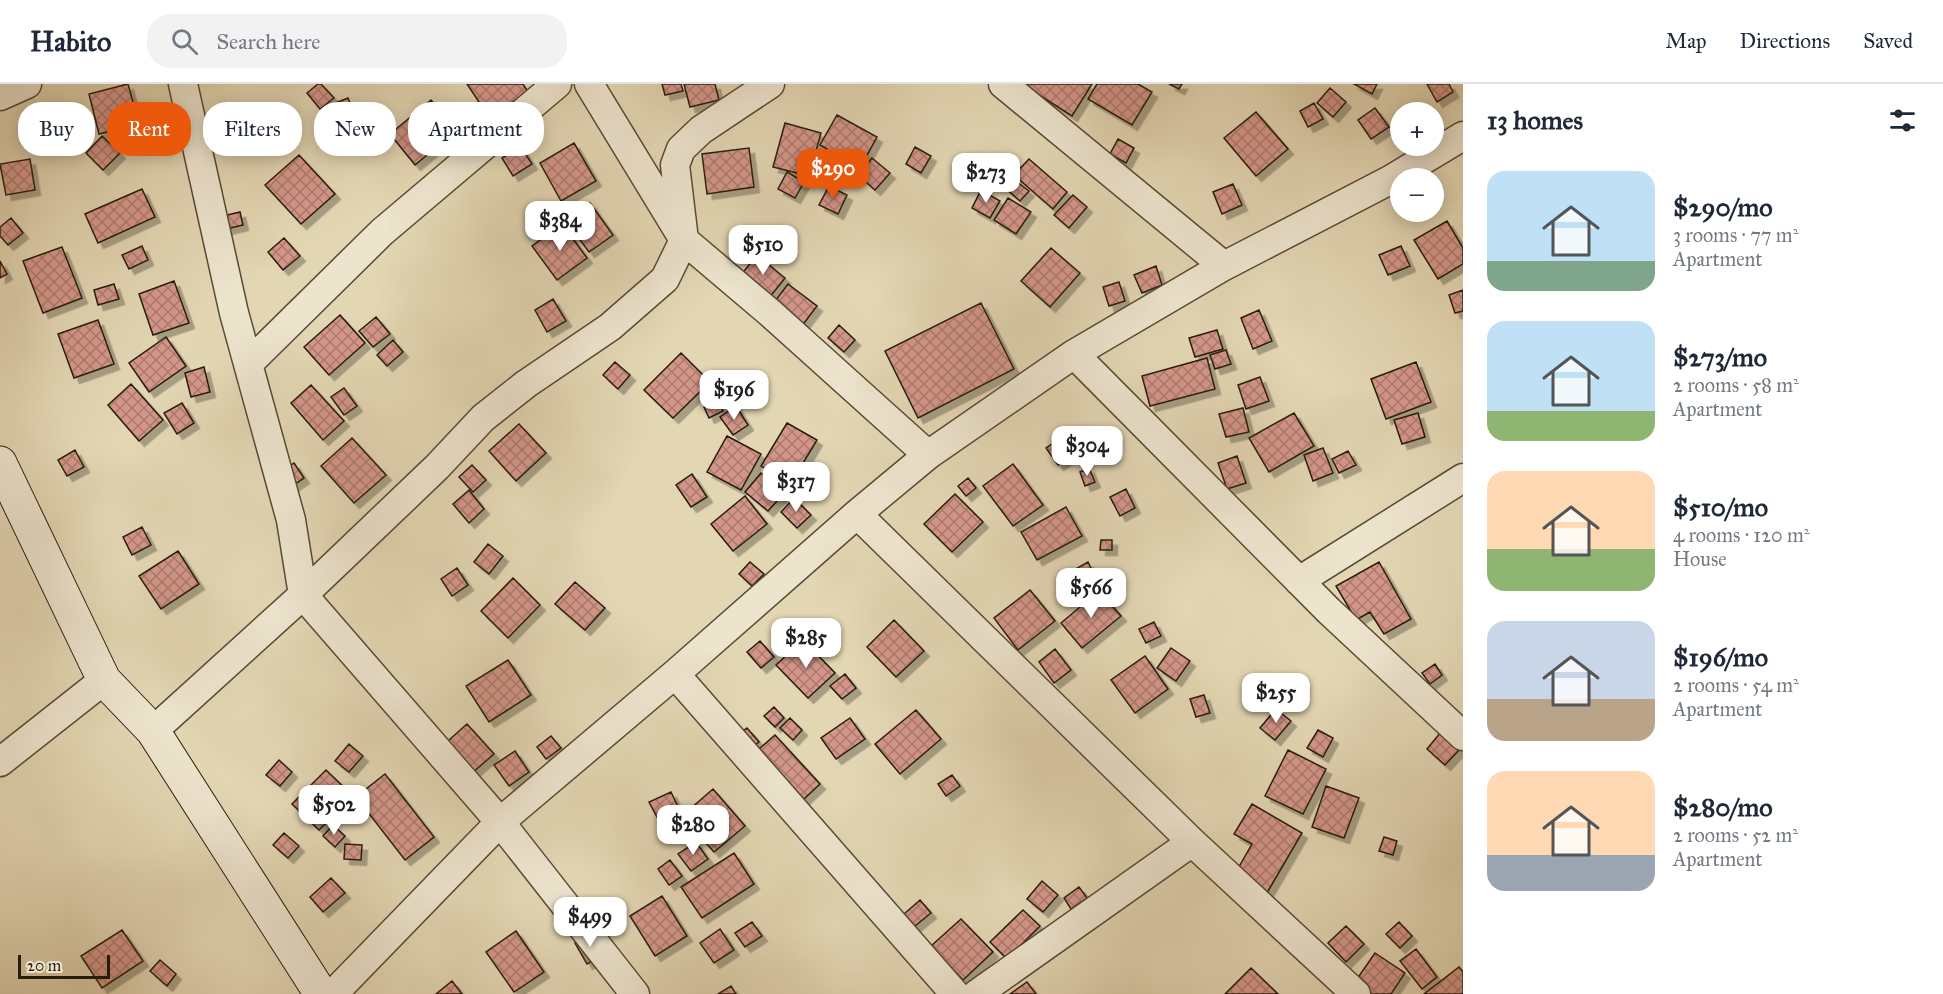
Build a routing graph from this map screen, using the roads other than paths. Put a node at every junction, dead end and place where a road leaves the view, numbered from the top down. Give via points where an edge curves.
1 (27, 84) edge
2 (183, 84) edge
3 (557, 84) edge
4 (589, 84) edge
5 (770, 84) edge
6 (1003, 84) edge
7 (0, 96) edge
8 (1462, 137) edge
9 (684, 240) junction
10 (1224, 266) junction
11 (1074, 354) junction
12 (248, 364) junction
13 (928, 455) junction
14 (0, 463) edge
15 (1463, 478) edge
16 (857, 514) junction
17 (1299, 581) junction
18 (303, 595) junction
19 (675, 674) junction
20 (104, 680) junction
21 (153, 731) junction
22 (1463, 736) edge
23 (0, 762) edge
24 (500, 822) junction
25 (1192, 842) junction
26 (321, 994) edge
27 (333, 994) edge
28 (635, 994) edge
29 (955, 994) edge
30 (977, 994) edge
31 (1356, 994) edge

1 - 7 street
2 - 12 street
3 - 12 street via 382,231
4 - 9 street
5 - 9 street via 681,148 675,165
6 - 10 street
8 - 10 street via 1390,180
9 - 13 street
9 - 18 street via 665,279 642,301 483,418
10 - 11 street
11 - 13 street
11 - 17 street
12 - 18 street via 291,520
13 - 16 street
14 - 20 street
15 - 17 street
16 - 19 street
16 - 25 street
17 - 22 street
18 - 21 street
18 - 24 street
19 - 24 street
19 - 29 street
20 - 21 street
20 - 23 street
21 - 26 street
24 - 27 street
24 - 28 street
25 - 30 street
25 - 31 street

